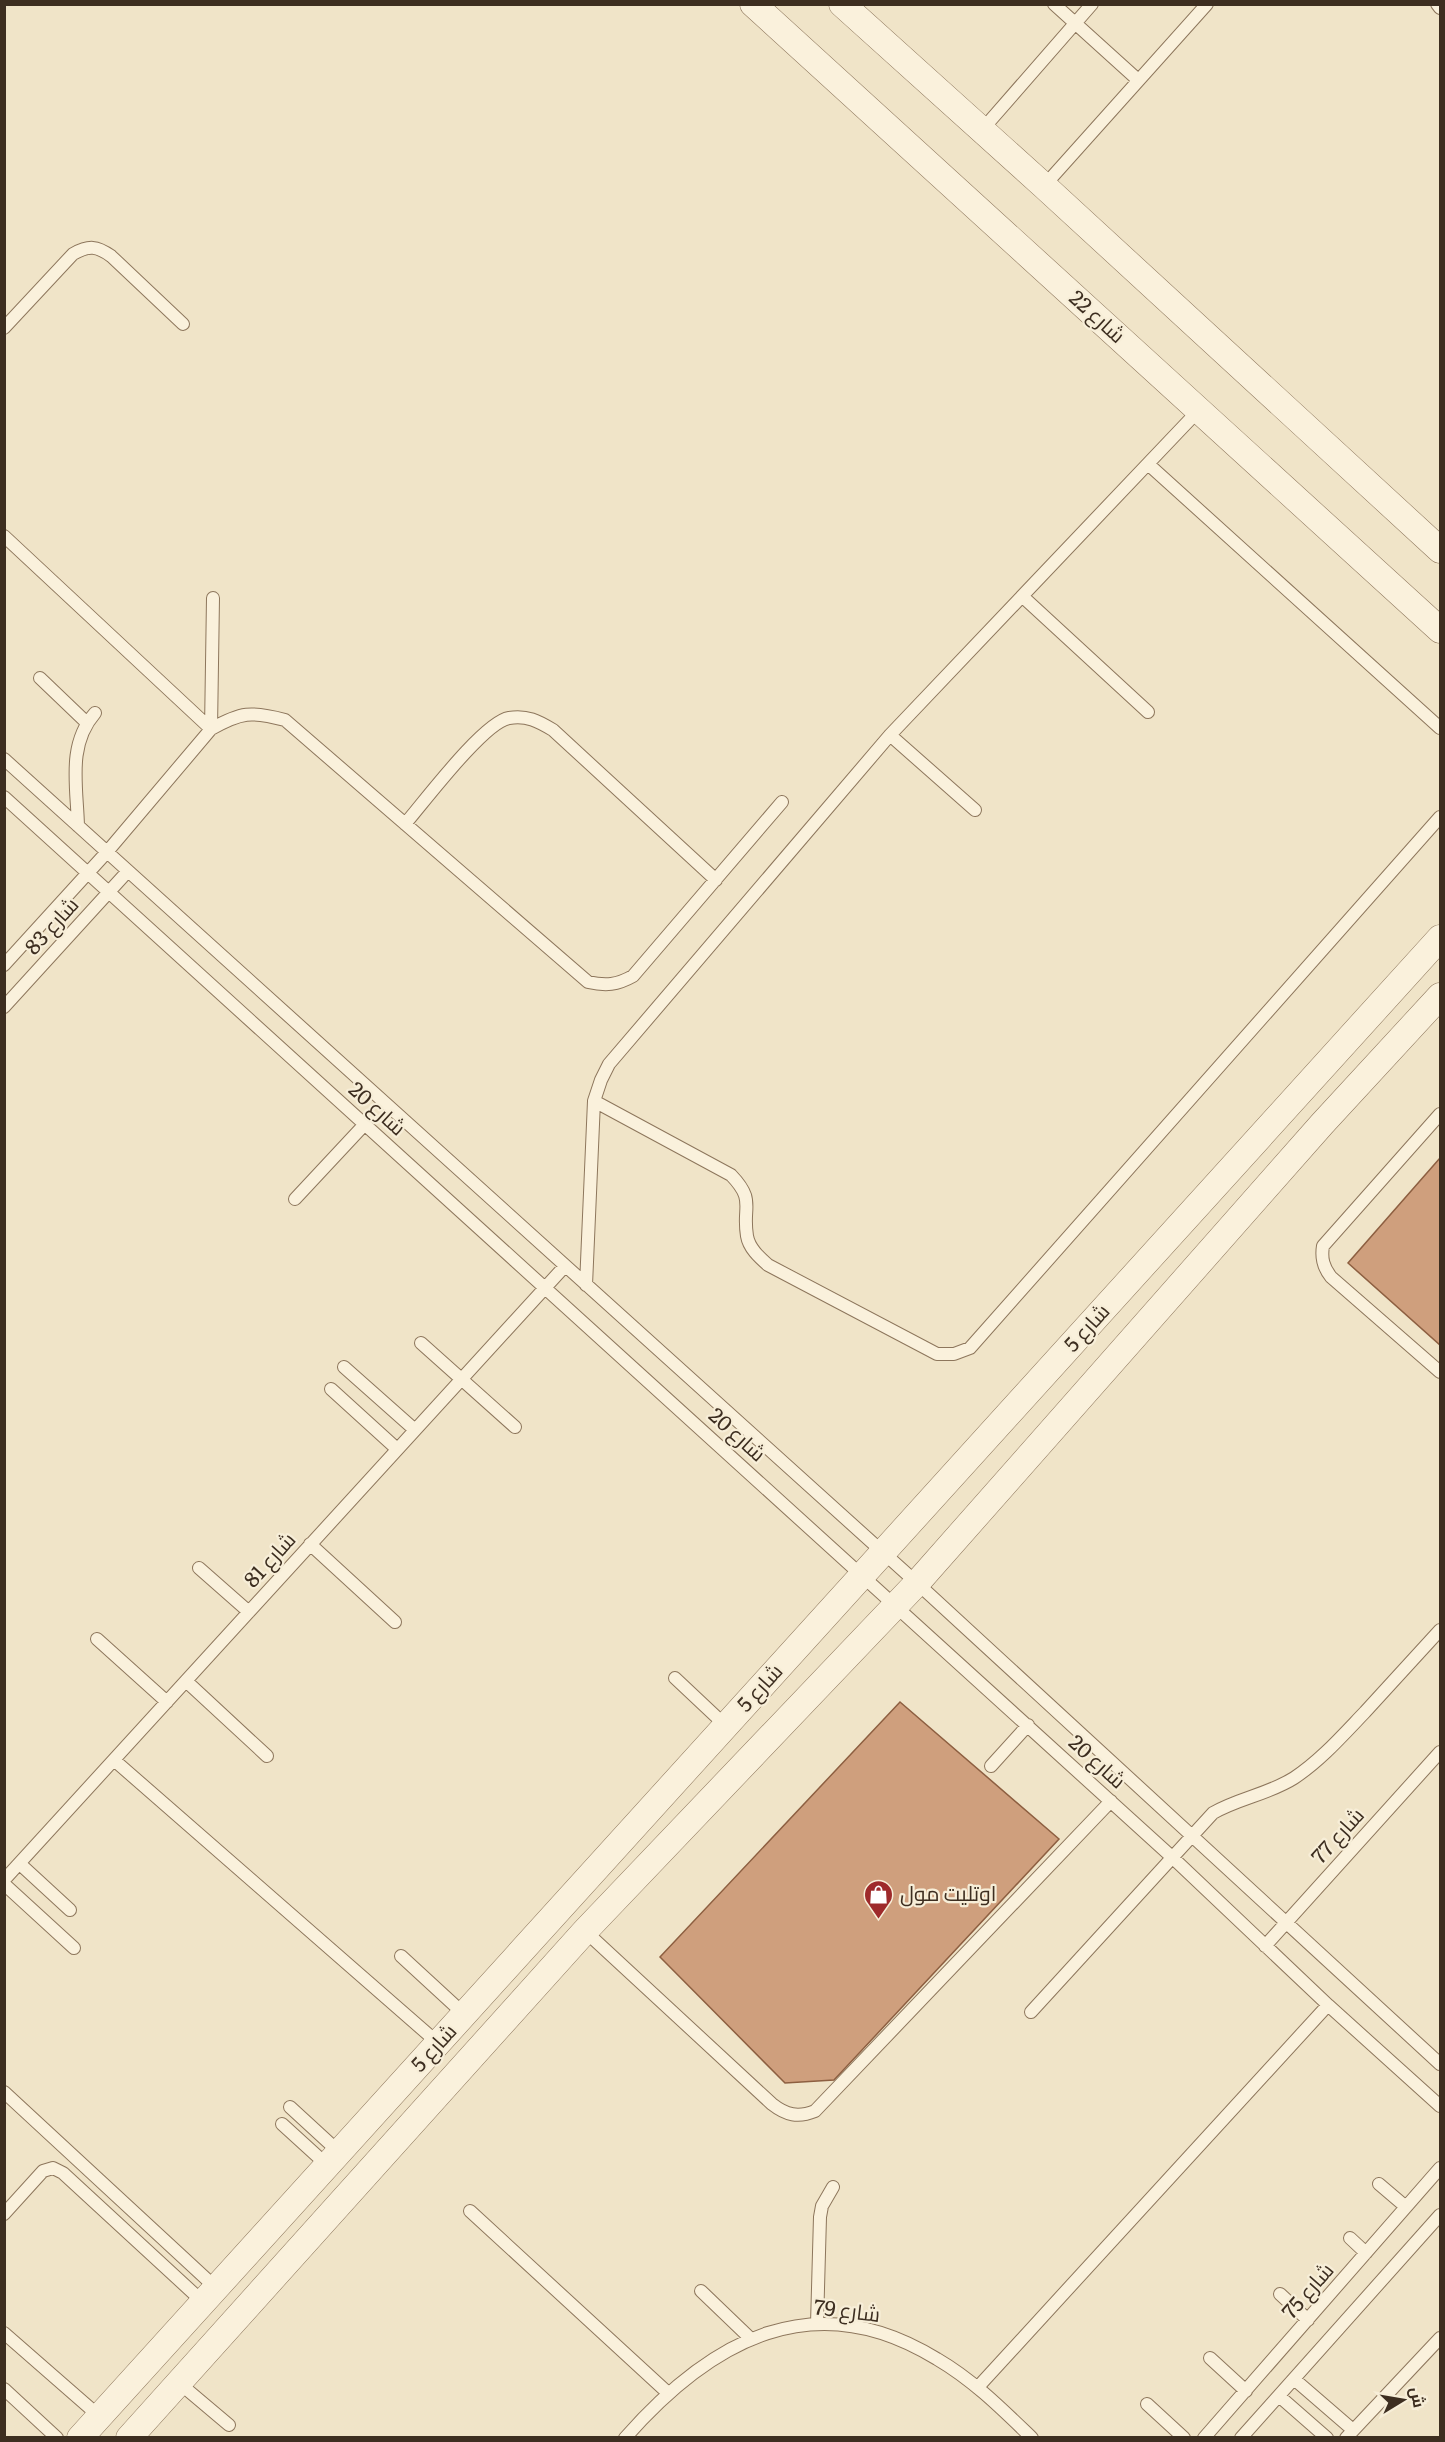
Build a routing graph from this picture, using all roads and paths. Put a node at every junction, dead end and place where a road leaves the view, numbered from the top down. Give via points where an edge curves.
1 (753, 4) edge
2 (842, 4) edge
3 (1054, 4) edge
4 (1092, 4) edge
5 (1207, 4) edge
6 (1437, 4) edge
7 (1440, 8) edge
8 (1075, 23) junction
9 (1138, 80) junction
10 (982, 130) junction
11 (1044, 186) junction
12 (183, 324) dead end
13 (4, 328) edge
14 (1199, 410) junction
15 (1148, 464) junction
16 (4, 537) edge
17 (1440, 550) edge
18 (1022, 596) junction
19 (213, 598) dead end
20 (1440, 630) edge
21 (40, 678) dead end
22 (1148, 712) dead end
23 (1440, 728) edge
24 (211, 729) junction
25 (890, 735) junction
26 (4, 759) edge
27 (4, 797) edge
28 (782, 802) dead end
29 (975, 810) dead end
30 (1440, 817) edge
31 (405, 824) junction
32 (78, 826) junction
33 (107, 852) junction
34 (128, 871) junction
35 (88, 873) junction
36 (716, 880) junction
37 (109, 892) junction
38 (1440, 938) edge
39 (4, 965) edge
40 (1440, 996) edge
41 (4, 1007) edge
42 (594, 1101) junction
43 (1440, 1114) edge
44 (365, 1124) junction
45 (295, 1199) dead end
46 (565, 1266) junction
47 (586, 1285) junction
48 (545, 1287) junction
49 (421, 1343) dead end
50 (344, 1367) dead end
51 (1440, 1372) edge
52 (461, 1379) junction
53 (331, 1389) dead end
54 (515, 1427) dead end
55 (415, 1430) junction
56 (397, 1449) junction
57 (310, 1544) junction
58 (883, 1553) junction
59 (199, 1568) dead end
60 (862, 1575) junction
61 (916, 1583) junction
62 (896, 1606) junction
63 (249, 1612) junction
64 (394, 1622) dead end
65 (1440, 1630) edge
66 (97, 1639) dead end
67 (675, 1678) dead end
68 (186, 1681) junction
69 (167, 1702) junction
70 (1028, 1725) junction
71 (726, 1726) junction
72 (1440, 1752) edge
73 (267, 1756) dead end
74 (114, 1761) junction
75 (991, 1766) dead end
76 (1111, 1801) junction
77 (1192, 1836) junction
78 (1173, 1858) junction
79 (20, 1864) junction
80 (4, 1882) edge
81 (70, 1910) dead end
82 (1285, 1924) junction
83 (585, 1931) junction
84 (1265, 1946) junction
85 (74, 1948) dead end
86 (401, 1956) dead end
87 (1328, 2005) junction
88 (1031, 2012) dead end
89 (464, 2014) junction
90 (438, 2043) junction
91 (1440, 2064) edge
92 (4, 2092) edge
93 (1440, 2106) edge
94 (290, 2107) dead end
95 (282, 2124) dead end
96 (333, 2159) junction
97 (1440, 2168) edge
98 (1379, 2184) dead end
99 (833, 2187) dead end
100 (1406, 2207) junction
101 (470, 2211) dead end
102 (4, 2214) edge
103 (1440, 2215) edge
104 (1350, 2238) dead end
105 (1366, 2253) junction
106 (701, 2291) dead end
107 (1280, 2294) dead end
108 (209, 2295) junction
109 (235, 2318) junction
110 (1308, 2320) junction
111 (817, 2324) junction
112 (4, 2332) edge
113 (1440, 2338) edge
114 (751, 2339) junction
115 (1210, 2358) dead end
116 (1294, 2379) junction
117 (178, 2382) junction
118 (978, 2387) junction
119 (4, 2389) edge
120 (1246, 2391) junction
121 (668, 2393) junction
122 (1279, 2396) junction
123 (1147, 2404) dead end
124 (99, 2416) junction
125 (229, 2425) dead end
126 (1349, 2434) edge
127 (57, 2438) edge
128 (80, 2438) edge
129 (129, 2438) edge
130 (625, 2438) edge
131 (1032, 2438) edge
132 (1184, 2438) edge
133 (1204, 2438) edge
134 (1242, 2438) edge
135 (1328, 2438) edge

1 - 14 street, شارع 22
2 - 10 street
3 - 8 lane
4 - 8 lane
5 - 9 lane
6 - 7 lane
8 - 9 lane
8 - 10 lane
9 - 11 lane
10 - 11 street
11 - 17 street
12 - 13 lane via 111,256 100,248 86,247 73,254
14 - 15 lane
14 - 20 street, شارع 22
15 - 18 lane
15 - 23 lane
16 - 24 lane
18 - 22 lane
18 - 25 lane
19 - 24 lane
21 - 32 lane via 91,718 76,748
24 - 31 lane via 234,716 260,713 285,720
24 - 33 lane, شارع 83
25 - 29 lane
25 - 42 lane via 609,1064
26 - 32 lane, شارع 20
27 - 35 lane, شارع 20
28 - 36 lane
30 - 42 lane via 970,1348 954,1354 937,1354 768,1265 755,1253 747,1237 748,1202 731,1175
31 - 36 lane via 588,981 604,986 620,984 633,976
31 - 36 lane via 486,730 507,718 531,718 553,730
32 - 33 lane, شارع 20
33 - 34 lane, شارع 20
33 - 35 lane, شارع 83
34 - 37 lane, شارع 83
34 - 46 lane, شارع 20
35 - 37 lane, شارع 20
35 - 39 lane, شارع 83
37 - 41 lane, شارع 83
37 - 44 lane, شارع 20
38 - 58 street, شارع 5
40 - 61 street, شارع 5
42 - 47 lane
43 - 51 lane via 1323,1246 1322,1254 1325,1270 1331,1277
44 - 45 lane
44 - 48 lane, شارع 20
46 - 47 lane, شارع 20
46 - 48 lane, شارع 81
47 - 58 lane, شارع 20
48 - 52 lane, شارع 81
48 - 60 lane, شارع 20
49 - 52 lane
50 - 55 lane
52 - 54 lane
52 - 55 lane, شارع 81
53 - 56 lane
55 - 56 lane, شارع 81
56 - 57 lane, شارع 81
57 - 63 lane, شارع 81
57 - 64 lane
58 - 60 street, شارع 5
58 - 61 lane, شارع 20
59 - 63 lane
60 - 62 lane, شارع 20
60 - 71 street, شارع 5
61 - 62 street, شارع 5
61 - 77 lane, شارع 20
62 - 70 lane, شارع 20
62 - 83 street, شارع 5
63 - 68 lane, شارع 81
65 - 77 lane via 1314,1764 1267,1792 1213,1813
66 - 69 lane
67 - 71 lane
68 - 69 lane, شارع 81
68 - 73 lane
69 - 74 lane, شارع 81
70 - 75 lane
70 - 76 lane, شارع 20
71 - 89 street, شارع 5
72 - 82 lane, شارع 77
74 - 79 lane, شارع 81
74 - 90 lane
76 - 78 lane, شارع 20
76 - 83 lane via 815,2111 806,2115 789,2114 772,2104
77 - 78 lane
77 - 82 lane, شارع 20
78 - 84 lane, شارع 20
78 - 88 lane
79 - 80 lane, شارع 81
79 - 81 lane
80 - 85 lane
82 - 84 lane, شارع 77
82 - 91 lane, شارع 20
83 - 109 street, شارع 5
84 - 87 lane, شارع 20
86 - 89 lane
87 - 93 lane, شارع 20
87 - 118 lane
89 - 90 street, شارع 5
90 - 96 street, شارع 5
92 - 108 lane
94 - 96 lane
95 - 96 lane
96 - 108 street, شارع 5
97 - 100 lane, شارع 75
98 - 100 lane
99 - 111 lane via 820,2217
100 - 105 lane, شارع 75
101 - 121 lane
102 - 108 lane via 43,2171 53,2168
103 - 116 lane
104 - 105 lane
105 - 110 lane, شارع 75
106 - 114 lane
107 - 110 lane
108 - 109 street
108 - 124 street, شارع 5
109 - 117 street, شارع 5
110 - 120 lane, شارع 75
111 - 114 lane, شارع 79 via 795,2325
111 - 118 lane, شارع 79 via 863,2328 895,2337 938,2359
112 - 124 lane
113 - 126 lane
114 - 121 lane, شارع 79 via 707,2362
115 - 120 lane
116 - 122 lane
116 - 126 lane
117 - 125 lane
117 - 129 street, شارع 5
118 - 131 lane, شارع 79
119 - 127 lane
120 - 133 lane, شارع 75
121 - 130 lane, شارع 79
122 - 134 lane
122 - 135 lane
123 - 132 lane
124 - 128 street, شارع 5

